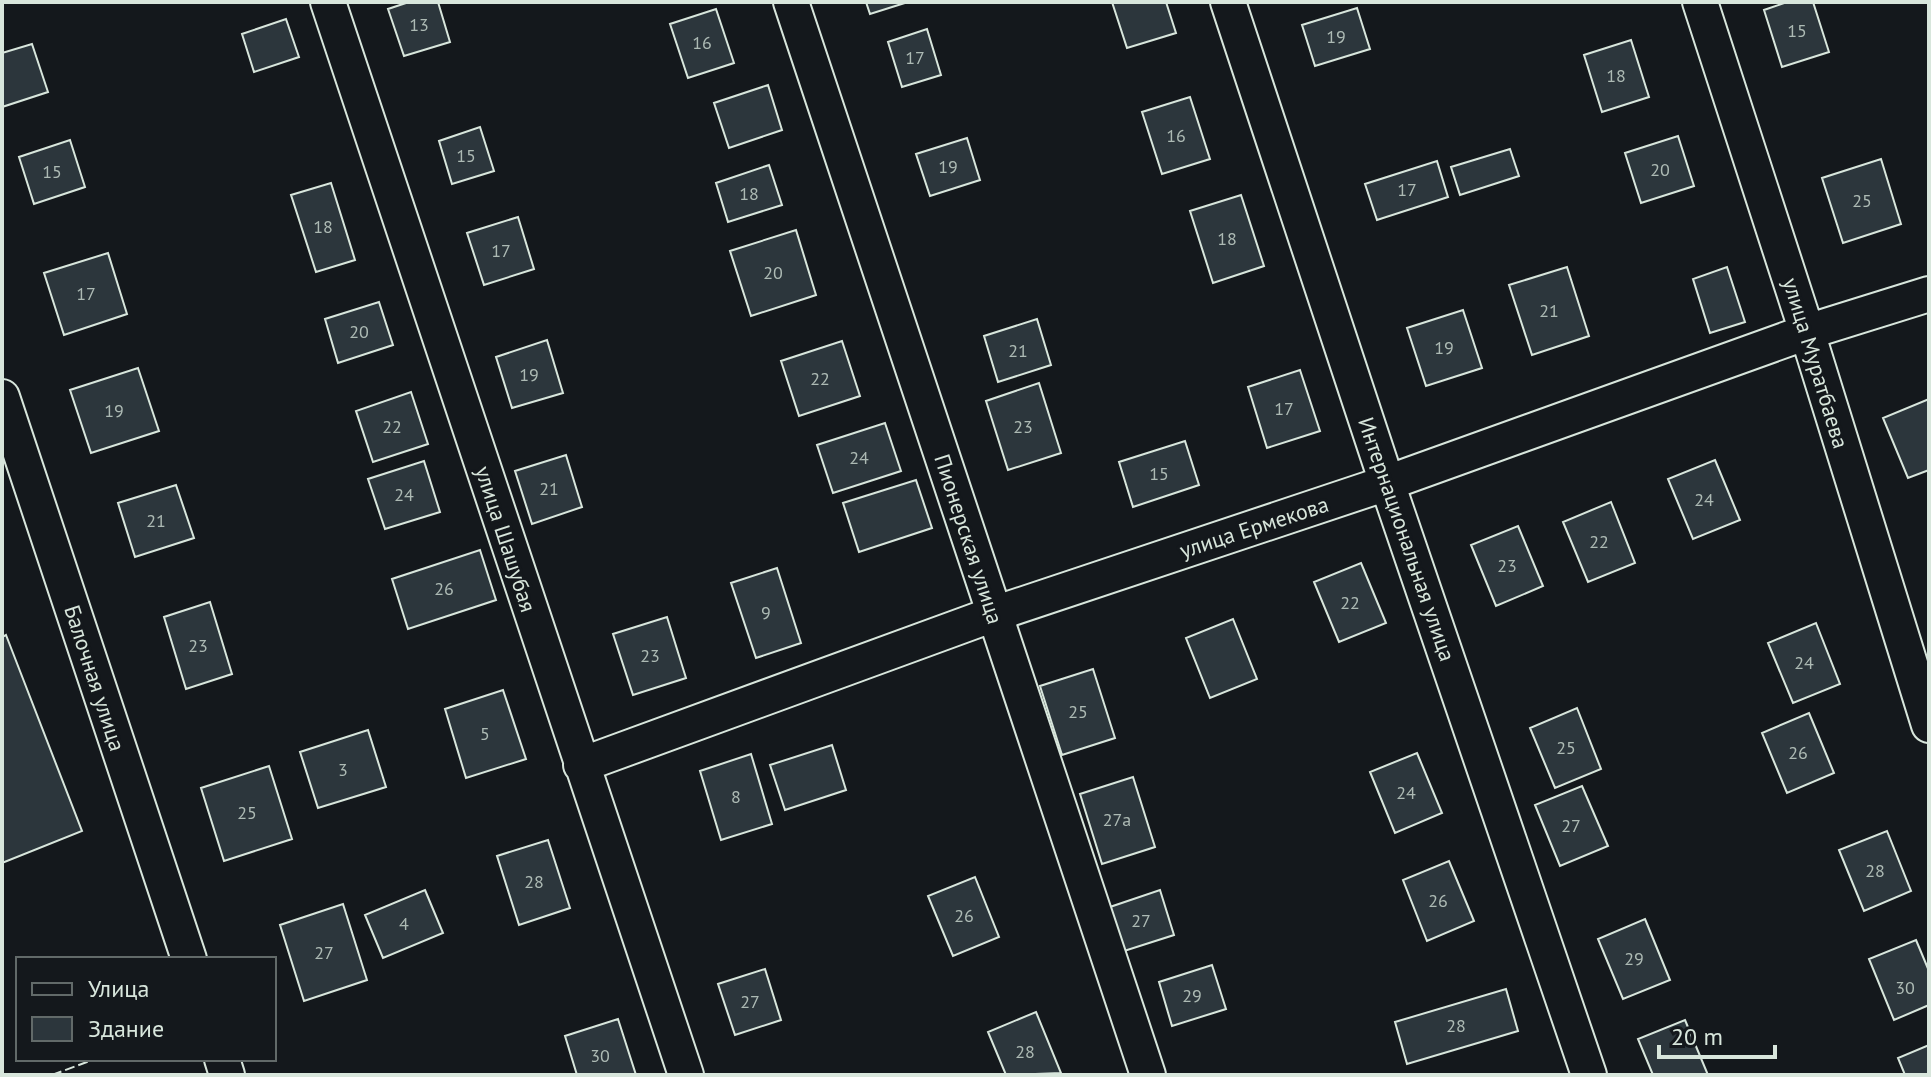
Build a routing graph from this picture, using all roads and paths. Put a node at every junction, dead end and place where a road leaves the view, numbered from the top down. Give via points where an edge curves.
1 (328, 2) edge
2 (791, 2) edge
3 (1228, 2) edge
4 (1700, 2) edge
5 (1929, 294) edge
6 (1807, 332) junction
7 (2, 397) edge
8 (1387, 483) junction
9 (994, 614) junction
10 (1929, 725) edge
11 (581, 765) junction
12 (188, 957) edge
13 (686, 1075) edge
14 (1148, 1075) edge
15 (1589, 1075) edge

1 - 11 street, улица Шашубая
2 - 9 street, Пионерская улица
3 - 8 street, Интернациональная улица
4 - 6 street, улица Муратбаева
5 - 6 street, улица Ермекова
6 - 8 street, улица Ермекова
6 - 10 street, улица Муратбаева
7 - 12 street, Балочная улица
8 - 9 street, улица Ермекова
8 - 15 street, Интернациональная улица
9 - 11 street, улица Ермекова
9 - 14 street, Пионерская улица
11 - 13 street, улица Шашубая

